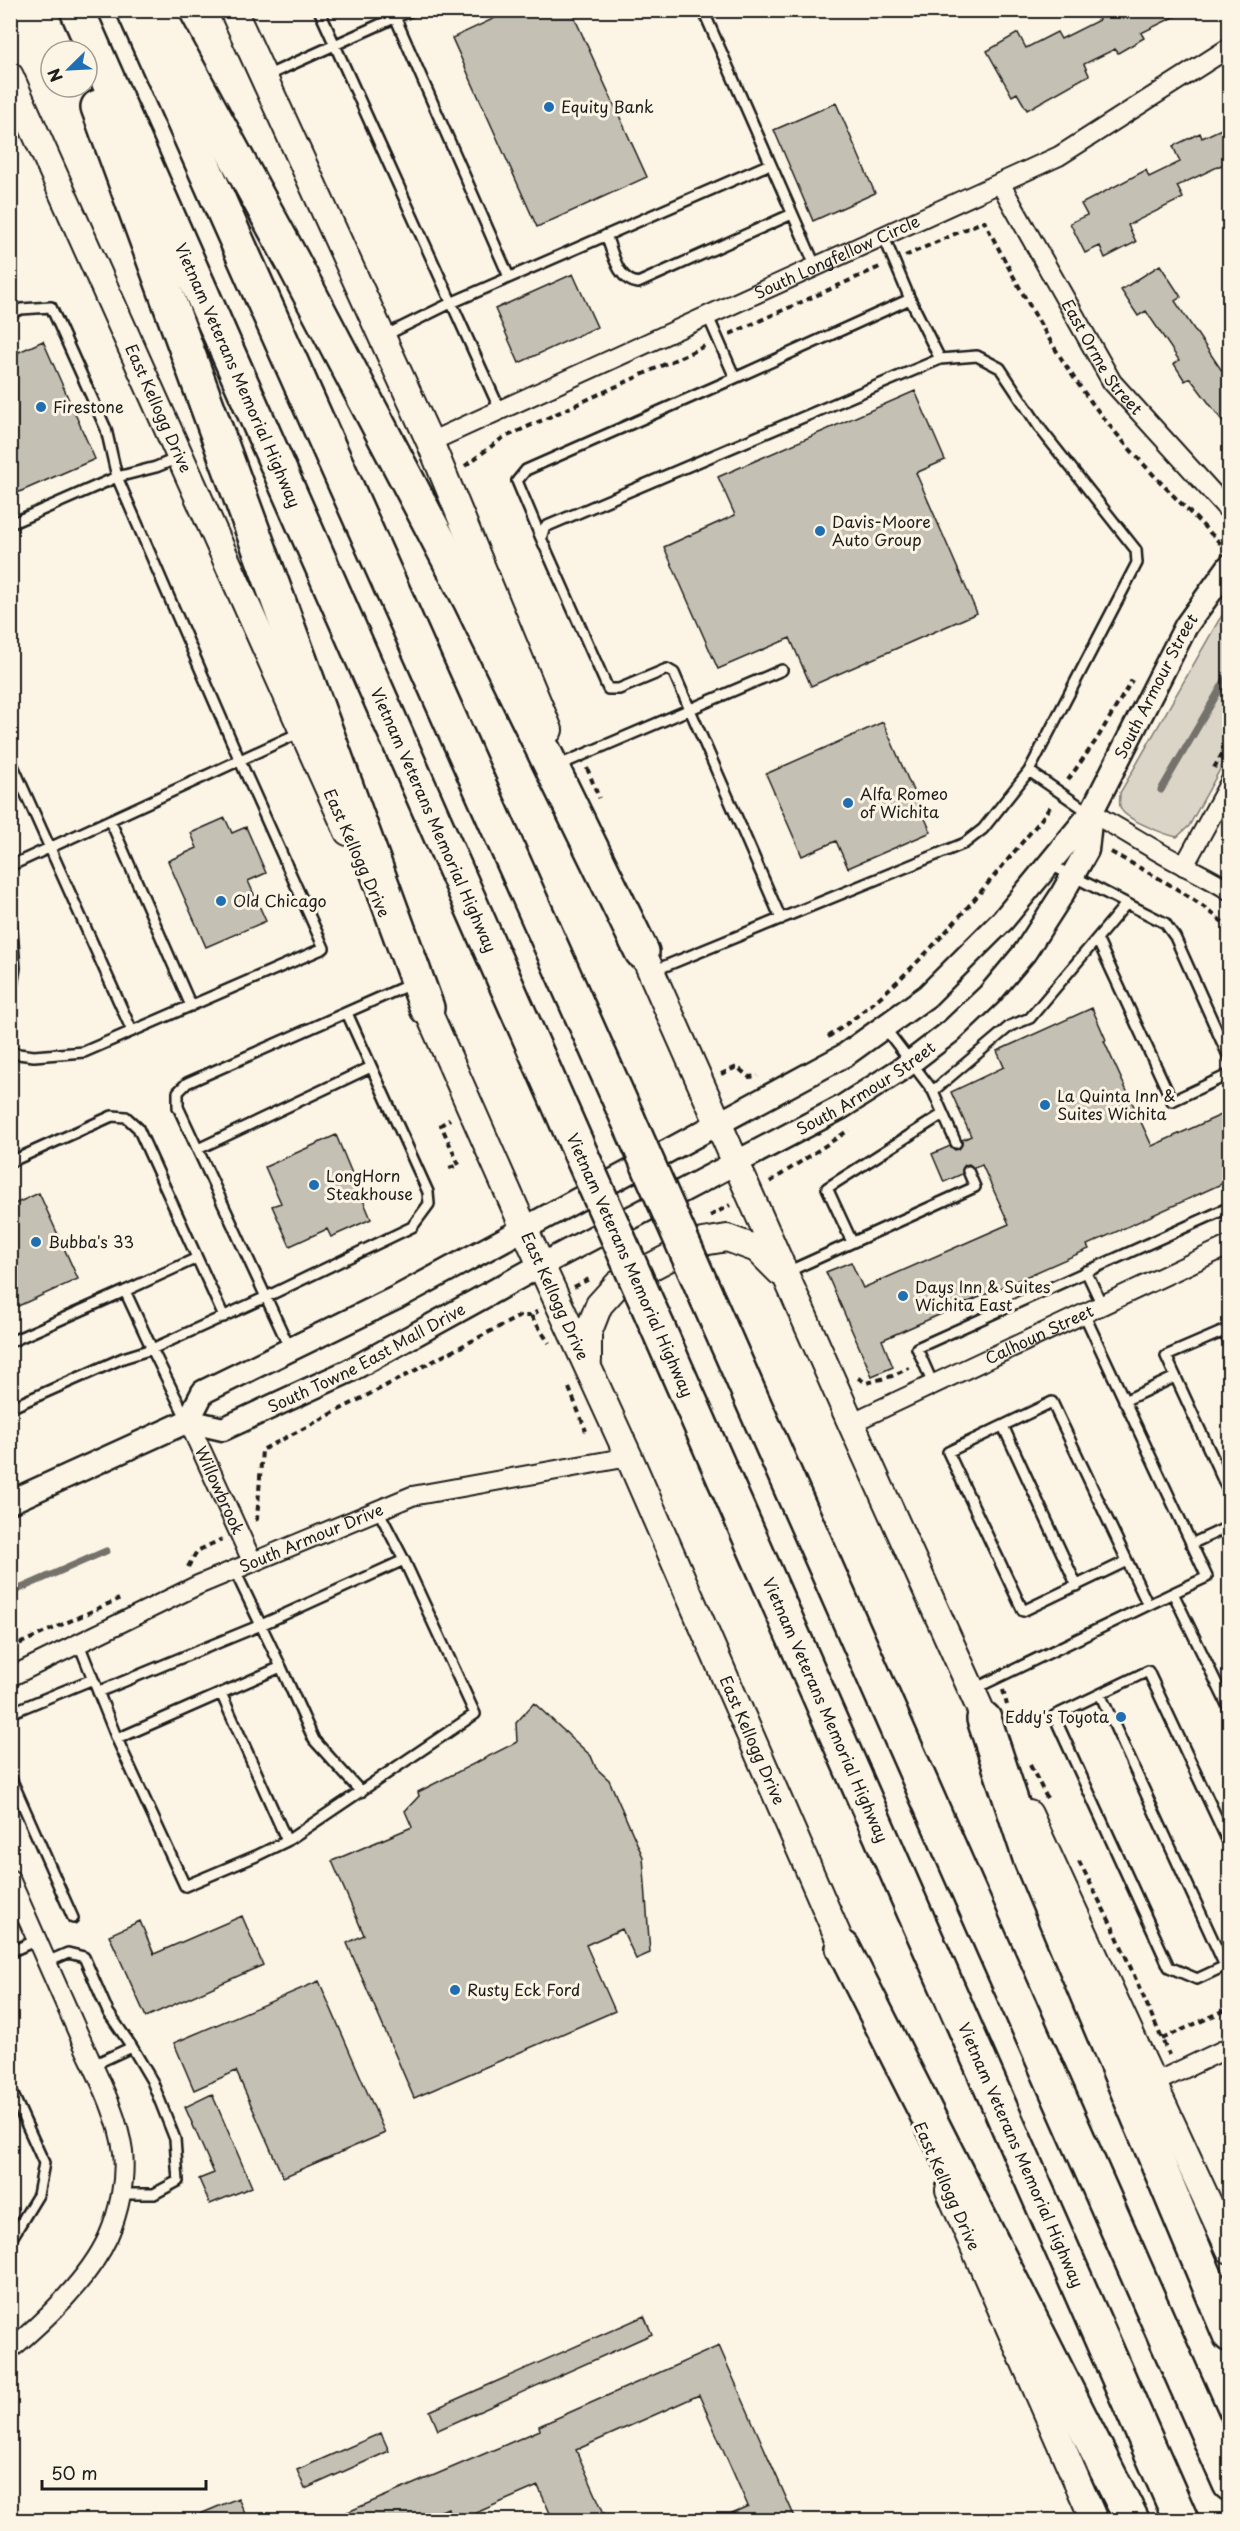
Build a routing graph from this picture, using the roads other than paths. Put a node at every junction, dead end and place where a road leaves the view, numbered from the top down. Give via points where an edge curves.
1 (63, 10) edge
2 (77, 10) edge
3 (134, 10) edge
4 (156, 10) edge
5 (233, 10) edge
6 (319, 10) edge
7 (412, 10) edge
8 (703, 10) edge
9 (394, 14) edge
10 (73, 39) edge
11 (334, 45) junction
12 (1230, 47) edge
13 (10, 76) edge
14 (264, 77) junction
15 (94, 99) edge
16 (770, 164) junction
17 (1000, 183) junction
18 (792, 214) junction
19 (606, 235) junction
20 (883, 235) junction
21 (815, 266) junction
22 (509, 278) junction
23 (910, 299) junction
24 (451, 303) junction
25 (10, 314) edge
26 (707, 315) junction
27 (382, 337) junction
28 (940, 359) junction
29 (735, 378) junction
30 (500, 410) junction
31 (430, 442) junction
32 (180, 458) junction
33 (117, 477) junction
34 (1230, 512) edge
35 (10, 524) edge
36 (541, 538) junction
37 (1230, 566) edge
38 (782, 670) dead end
39 (691, 709) junction
40 (312, 725) junction
41 (10, 759) edge
42 (240, 761) junction
43 (558, 766) junction
44 (1029, 771) junction
45 (1230, 782) edge
46 (1090, 813) junction
47 (110, 820) junction
48 (50, 848) junction
49 (1049, 864) junction
50 (10, 866) edge
51 (1184, 866) junction
52 (1073, 876) junction
53 (1230, 891) edge
54 (1126, 904) junction
55 (10, 905) edge
56 (781, 918) junction
57 (1097, 939) junction
58 (647, 962) junction
59 (421, 995) junction
60 (10, 998) edge
61 (191, 1006) junction
62 (347, 1013) junction
63 (884, 1027) junction
64 (132, 1031) junction
65 (10, 1053) edge
66 (1230, 1060) edge
67 (911, 1062) junction
68 (371, 1067) junction
69 (1230, 1074) edge
70 (933, 1091) junction
71 (943, 1114) junction
72 (718, 1122) junction
73 (956, 1143) dead end
74 (198, 1149) junction
75 (10, 1162) edge
76 (737, 1164) junction
77 (968, 1171) dead end
78 (1230, 1207) edge
79 (524, 1228) junction
80 (852, 1242) junction
81 (1230, 1245) edge
82 (197, 1258) junction
83 (541, 1265) junction
84 (1086, 1271) junction
85 (786, 1276) junction
86 (125, 1291) junction
87 (266, 1298) junction
88 (1102, 1305) junction
89 (1084, 1314) junction
90 (224, 1317) junction
91 (1227, 1330) edge
92 (10, 1342) edge
93 (1230, 1344) edge
94 (152, 1349) junction
95 (290, 1349) junction
96 (577, 1372) junction
97 (1175, 1377) junction
98 (933, 1384) junction
99 (1124, 1401) junction
100 (10, 1408) edge
101 (188, 1421) junction
102 (851, 1423) junction
103 (1003, 1426) junction
104 (629, 1457) junction
105 (1230, 1495) edge
106 (10, 1502) edge
107 (378, 1510) junction
108 (1230, 1526) edge
109 (1191, 1544) junction
110 (404, 1560) junction
111 (252, 1561) junction
112 (1127, 1561) junction
113 (234, 1569) junction
114 (1077, 1586) junction
115 (1173, 1593) junction
116 (1148, 1605) junction
117 (261, 1625) junction
118 (78, 1644) junction
119 (281, 1667) junction
120 (10, 1677) edge
121 (93, 1679) junction
122 (98, 1692) junction
123 (221, 1693) junction
124 (1100, 1694) junction
125 (978, 1705) junction
126 (1230, 1711) edge
127 (10, 1713) edge
128 (117, 1739) junction
129 (10, 1776) edge
130 (361, 1792) junction
131 (14, 1795) edge
132 (286, 1841) junction
133 (1230, 1846) edge
134 (10, 1879) edge
135 (73, 1918) dead end
136 (37, 1940) junction
137 (843, 1948) junction
138 (10, 1952) edge
139 (47, 1962) junction
140 (1227, 1965) edge
141 (132, 2047) junction
142 (1230, 2047) edge
143 (93, 2065) junction
144 (1154, 2082) junction
145 (10, 2088) edge
146 (121, 2194) junction
147 (10, 2241) edge
148 (1230, 2250) edge
149 (1230, 2335) edge
150 (10, 2350) edge
151 (1230, 2484) edge
152 (1094, 2520) edge
153 (1132, 2520) edge
154 (1180, 2520) edge

1 - 10 highway
2 - 154 highway, Vietnam Veterans Memorial Highway, bridge
3 - 151 highway, bridge
4 - 43 highway
5 - 14 main road
6 - 11 lane
7 - 9 lane
8 - 16 lane
9 - 11 lane
9 - 22 lane
11 - 14 lane
11 - 24 lane
12 - 17 street, South Longfellow Circle via 1059,156
13 - 32 main road, East Kellogg Drive
14 - 27 main road
15 - 40 highway
16 - 18 lane
16 - 19 lane
17 - 20 street, South Longfellow Circle
17 - 34 street, East Orme Street via 1112,382
18 - 19 lane via 638,283 629,281 620,271
18 - 21 lane
19 - 22 lane
20 - 21 street, South Longfellow Circle
20 - 23 lane
21 - 26 street, South Longfellow Circle
22 - 24 lane
23 - 28 lane
23 - 29 lane
24 - 27 lane
24 - 30 lane
25 - 33 lane via 21,309 51,307 106,429
26 - 29 lane
26 - 30 street, South Longfellow Circle
27 - 31 main road
28 - 36 lane via 545,527
28 - 44 lane via 978,356 1000,368 1042,431 1136,550 1137,563
29 - 36 lane via 526,470 517,481
30 - 31 street, South Longfellow Circle
31 - 43 main road
32 - 33 lane
32 - 40 main road, East Kellogg Drive
33 - 35 lane
33 - 42 lane
36 - 39 lane via 608,689 619,689 667,669 674,673
37 - 46 street, South Armour Street via 1186,626
38 - 39 lane
39 - 43 lane
39 - 56 lane
40 - 42 lane
40 - 59 highway
41 - 48 lane
42 - 47 lane
42 - 61 lane via 324,948
43 - 58 highway
44 - 46 lane
44 - 56 lane via 983,829 964,843
45 - 51 street
46 - 49 street, South Armour Street
46 - 51 street
46 - 52 street, South Armour Street via 1087,850
47 - 48 lane
47 - 61 lane
48 - 50 lane
48 - 64 lane
49 - 52 lane
49 - 63 street, South Armour Street via 1003,920 927,996
51 - 53 street
52 - 54 lane
52 - 67 street, South Armour Street via 1025,951 990,994
54 - 57 lane
54 - 66 lane via 1156,917 1170,930
55 - 60 lane via 15,968
56 - 58 lane
57 - 69 lane via 1172,1101
57 - 70 lane via 1030,1018 1010,1026
58 - 72 main road
59 - 62 lane
59 - 79 main road, East Kellogg Drive
61 - 64 lane
62 - 68 lane
62 - 74 lane via 187,1083 178,1092 178,1107
63 - 67 lane
63 - 72 street, South Armour Street via 845,1055
64 - 65 lane via 84,1052 34,1056
67 - 70 lane
67 - 76 street, South Armour Street via 843,1107
68 - 74 lane
68 - 87 lane via 428,1192 429,1204 412,1227
70 - 71 lane
71 - 73 lane
71 - 80 lane via 827,1188
72 - 76 main road
72 - 79 street, South Armour Street
74 - 87 lane
75 - 82 lane via 112,1116 126,1117 138,1128
76 - 83 street, South Armour Street
76 - 85 main road
77 - 80 lane via 975,1187
78 - 84 lane
79 - 83 main road, East Kellogg Drive
79 - 95 street via 398,1297
80 - 85 lane
81 - 88 street, Calhoun Street
82 - 86 lane
82 - 90 lane
83 - 96 main road, East Kellogg Drive via 557,1296
83 - 101 street, South Towne East Mall Drive via 349,1371 223,1429
84 - 88 lane
84 - 98 lane via 917,1348
85 - 96 main road via 757,1249 727,1238 697,1243 618,1284 599,1305
85 - 102 main road
86 - 92 lane
86 - 94 lane
87 - 90 lane
87 - 95 lane
88 - 89 street, Calhoun Street
89 - 98 street, Calhoun Street
89 - 99 lane
90 - 94 lane
91 - 93 lane
91 - 97 lane via 1166,1356
94 - 100 lane
94 - 101 lane
95 - 101 street via 203,1392
96 - 104 main road, East Kellogg Drive
97 - 99 lane
97 - 105 lane
98 - 102 street, Calhoun Street
99 - 109 lane
101 - 106 street
101 - 111 street, Willowbrook
102 - 125 main road
103 - 112 lane via 1052,1402
103 - 114 lane
103 - 114 lane via 948,1452 1023,1611
104 - 107 street, South Armour Drive via 412,1496
104 - 137 main road, East Kellogg Drive
107 - 110 lane
107 - 111 street, South Armour Drive
108 - 109 lane
109 - 115 lane via 1207,1577
110 - 117 lane
110 - 130 lane via 475,1714
111 - 113 street, South Armour Drive
112 - 114 lane
112 - 116 lane
113 - 117 lane
113 - 118 street, South Armour Drive
115 - 116 lane
115 - 126 lane
116 - 125 lane
117 - 119 lane
117 - 122 lane
118 - 120 street, South Armour Drive
118 - 121 lane
119 - 123 lane
119 - 130 lane via 314,1740
121 - 122 lane
121 - 127 lane
122 - 128 lane
123 - 128 lane
123 - 132 lane
124 - 133 lane via 1148,1671
124 - 140 lane
124 - 140 lane via 1054,1716 1169,1967 1197,1979
125 - 144 main road
125 - 149 highway via 1030,1858
128 - 132 lane via 185,1886
129 - 131 lane
130 - 132 lane
131 - 135 lane
134 - 136 street
136 - 138 lane
136 - 139 street
137 - 152 main road, East Kellogg Drive
137 - 153 highway
139 - 141 lane via 68,1953 84,1957 108,2012
139 - 143 street
141 - 143 lane
141 - 146 lane via 152,2081 175,2139 178,2181 154,2194
142 - 144 street
143 - 146 street via 110,2104 123,2152
144 - 148 main road
145 - 147 lane via 44,2163 38,2196
146 - 150 street via 108,2237 82,2276 52,2313

